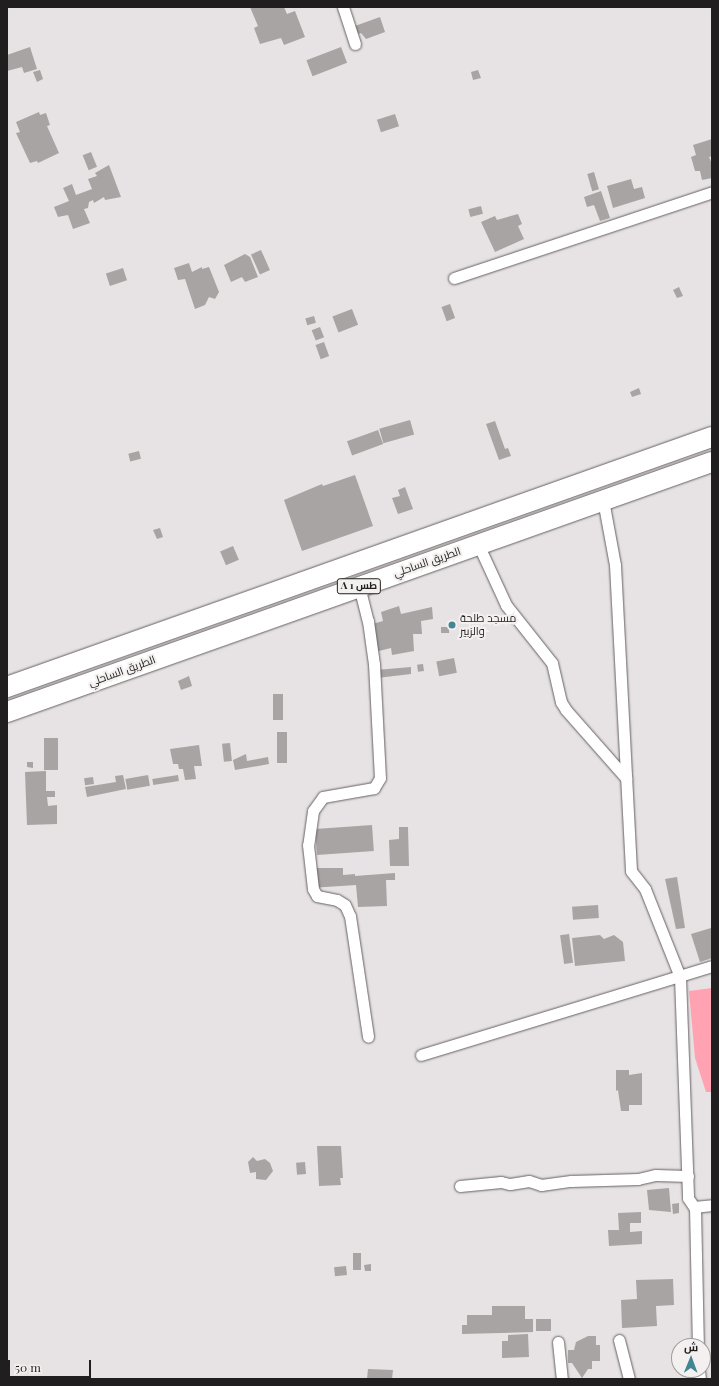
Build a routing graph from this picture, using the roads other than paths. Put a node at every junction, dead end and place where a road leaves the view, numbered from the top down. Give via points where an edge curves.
1 (343, 7) edge
2 (355, 44) dead end
3 (712, 192) edge
4 (454, 278) dead end
5 (712, 437) edge
6 (712, 462) edge
7 (603, 500) junction
8 (478, 544) junction
9 (359, 586) junction
10 (7, 687) edge
11 (7, 712) edge
12 (626, 778) junction
13 (712, 966) edge
14 (680, 976) junction
15 (368, 1036) dead end
16 (421, 1055) dead end
17 (688, 1176) junction
18 (460, 1186) dead end
19 (712, 1205) edge
20 (695, 1207) junction
21 (698, 1338) edge
22 (619, 1340) dead end
23 (558, 1342) dead end
24 (562, 1379) edge
25 (629, 1379) edge

1 - 2 street
3 - 4 street
5 - 10 highway, الطريق الساحلي / A 1 طس
6 - 7 highway, الطريق الساحلي / A 1 طس
7 - 8 highway, الطريق الساحلي / A 1 طس
7 - 12 street via 615,565
8 - 9 highway, الطريق الساحلي / A 1 طس
8 - 12 street via 506,605 552,663 561,702 566,710
9 - 11 highway, الطريق الساحلي / A 1 طس
9 - 15 street via 368,621 374,664 380,778 374,788 323,797 313,811 308,845 313,889 317,896 345,905 350,916
12 - 14 street via 631,873 645,889
13 - 14 street
14 - 16 street
14 - 17 street
17 - 18 street via 656,1175 638,1179 566,1181 541,1185 529,1181
17 - 20 street via 689,1202
19 - 20 street
20 - 21 street
22 - 25 street
23 - 24 street

